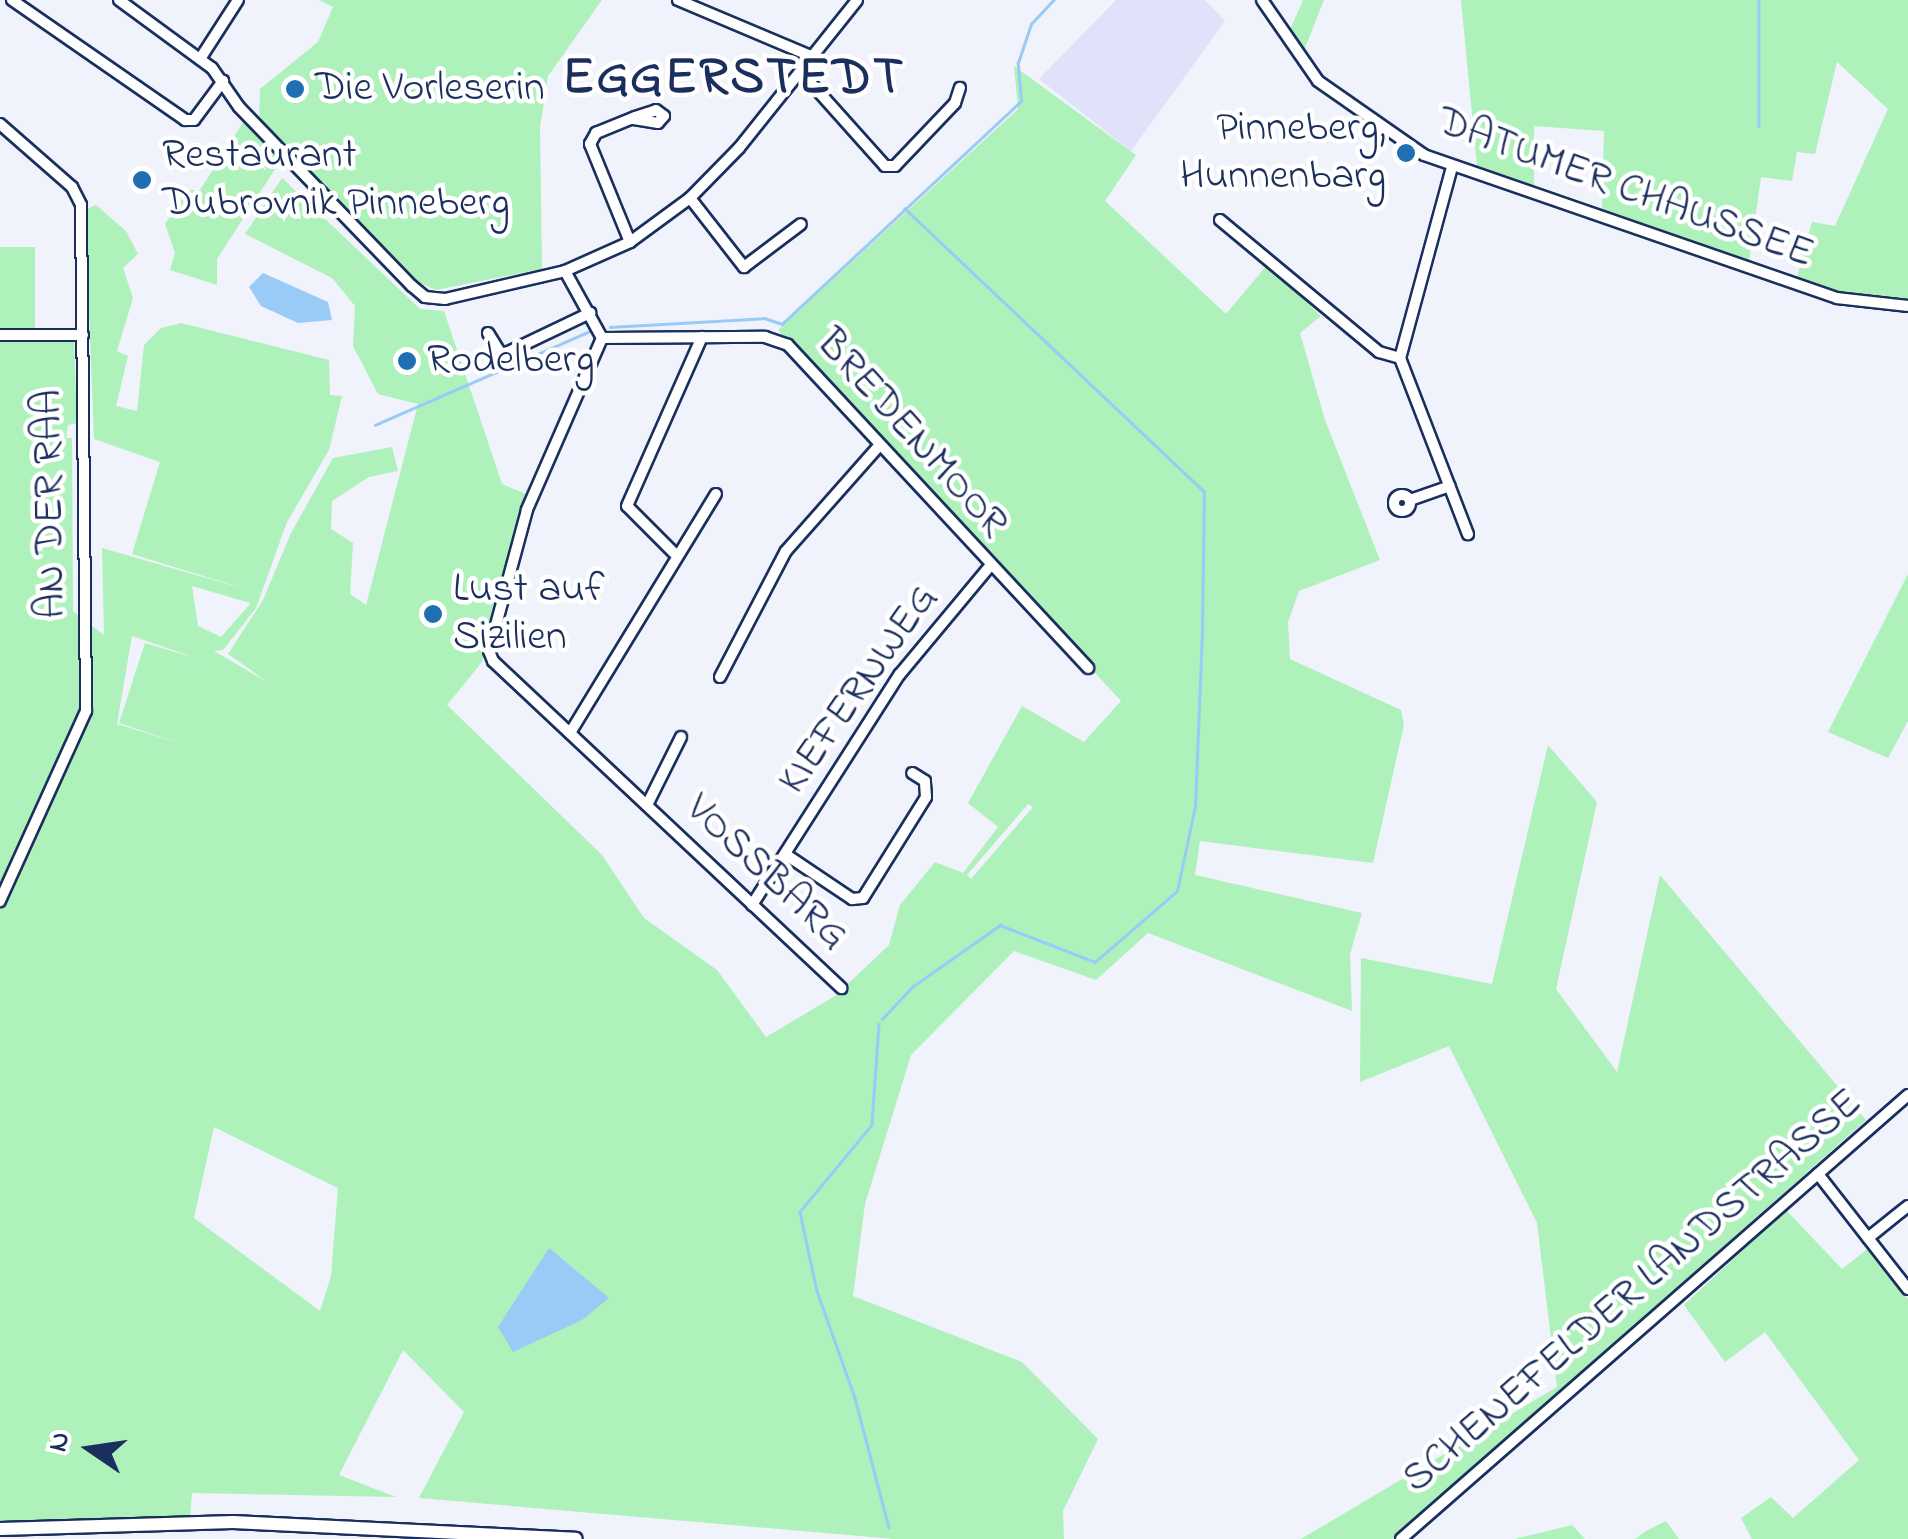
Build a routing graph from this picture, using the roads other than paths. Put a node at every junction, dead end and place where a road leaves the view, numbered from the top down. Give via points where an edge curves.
1 (12, 0) edge
2 (119, 0) edge
3 (238, 0) edge
4 (678, 0) edge
5 (857, 0) edge
6 (1262, 0) edge
7 (813, 58) junction
8 (200, 59) junction
9 (802, 72) junction
10 (223, 81) junction
11 (960, 88) dead end
12 (632, 118) dead end
13 (0, 124) edge
14 (1452, 167) junction
15 (690, 198) junction
16 (1220, 220) dead end
17 (800, 224) dead end
18 (630, 242) junction
19 (565, 271) junction
20 (1908, 306) edge
21 (590, 314) junction
22 (488, 333) dead end
23 (83, 334) junction
24 (0, 335) edge
25 (702, 337) junction
26 (602, 338) junction
27 (1400, 358) junction
28 (878, 447) junction
29 (1450, 486) junction
30 (716, 494) dead end
31 (1410, 500) dead end
32 (1468, 534) dead end
33 (674, 553) junction
34 (990, 567) junction
35 (1088, 668) dead end
36 (720, 677) dead end
37 (570, 734) junction
38 (681, 737) dead end
39 (912, 773) dead end
40 (647, 805) junction
41 (785, 854) junction
42 (0, 900) edge
43 (752, 904) junction
44 (841, 988) dead end
45 (1908, 1096) edge
46 (1818, 1174) junction
47 (1908, 1206) edge
48 (1868, 1238) junction
49 (1908, 1288) edge
50 (0, 1529) edge
51 (576, 1539) edge
52 (1401, 1539) edge

1 - 10 street via 185,120 194,120
2 - 8 street
3 - 8 street
4 - 7 street
5 - 7 street
6 - 14 street, DATUMER CHAUSSEE via 1288,43 1335,96 1408,147
7 - 9 street
8 - 10 street
9 - 11 street via 885,166 895,166 955,103
9 - 15 street
10 - 19 street via 239,107 425,297 445,300
12 - 18 street via 596,134 590,144
13 - 23 street, AN DER RAA via 78,195
14 - 20 street, DATUMER CHAUSSEE via 1837,298
14 - 27 street
15 - 17 street via 744,267
15 - 18 street
16 - 27 street via 1379,352
18 - 19 street
19 - 21 street
21 - 22 street via 502,355
21 - 26 street
23 - 24 street
23 - 42 street, AN DER RAA via 86,711
25 - 26 street, BREDENMOOR
25 - 28 street, BREDENMOOR via 765,337 788,345
25 - 33 street via 626,506
26 - 37 street, VOSSBARG via 527,510 490,650
27 - 29 street
28 - 34 street, BREDENMOOR
28 - 36 street via 786,551
29 - 31 street
29 - 32 street
30 - 33 street
33 - 37 street
34 - 35 street, BREDENMOOR
34 - 41 street, KIEFERNWEG via 922,644
37 - 40 street, VOSSBARG
38 - 40 street, VOSSBARG
39 - 41 street, KIEFERNWEG via 925,782 926,798 863,898 852,899
40 - 43 street, VOSSBARG
41 - 43 street, KIEFERNWEG
43 - 44 street, VOSSBARG
45 - 46 street, SCHENEFELDER LANDSTRASSE
46 - 48 street
46 - 52 street, SCHENEFELDER LANDSTRASSE
47 - 48 street
48 - 49 street
50 - 51 main road via 233,1522

